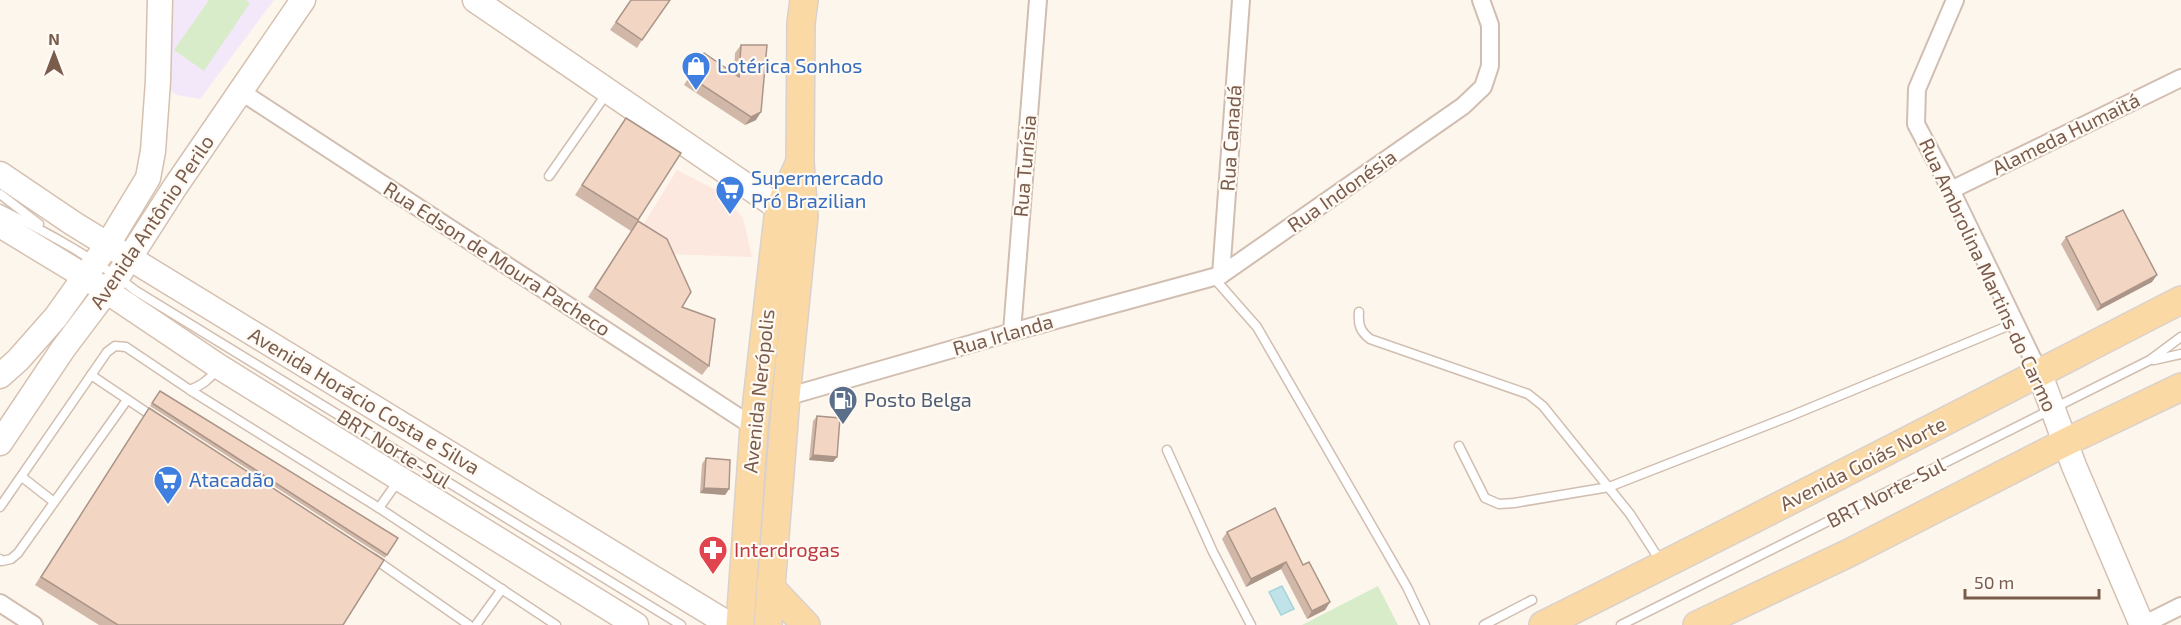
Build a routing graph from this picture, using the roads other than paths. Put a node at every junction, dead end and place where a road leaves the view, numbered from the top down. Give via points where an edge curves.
1 (160, 0) edge
2 (303, 0) edge
3 (475, 0) edge
4 (804, 0) edge
5 (1038, 0) edge
6 (1241, 0) edge
7 (1481, 0) edge
8 (1954, 0) edge
9 (2181, 78) edge
10 (240, 91) junction
11 (608, 91) junction
12 (0, 174) edge
13 (549, 176) dead end
14 (148, 178) junction
15 (175, 187) junction
16 (1951, 190) junction
17 (0, 194) edge
18 (0, 209) edge
19 (791, 212) junction
20 (0, 225) edge
21 (51, 234) junction
22 (96, 260) junction
23 (117, 275) junction
24 (1217, 276) junction
25 (2181, 300) edge
26 (1359, 312) dead end
27 (2015, 323) junction
28 (1012, 332) junction
29 (2181, 338) edge
30 (2181, 354) edge
31 (2150, 360) junction
32 (218, 366) junction
33 (2039, 372) junction
34 (91, 375) junction
35 (0, 376) edge
36 (2181, 387) edge
37 (190, 390) junction
38 (786, 397) junction
39 (127, 400) junction
40 (2053, 409) junction
41 (166, 425) edge
42 (754, 427) junction
43 (2066, 442) junction
44 (0, 443) edge
45 (1459, 446) dead end
46 (1167, 450) dead end
47 (21, 477) junction
48 (400, 477) junction
49 (1609, 487) junction
50 (54, 502) junction
51 (0, 507) edge
52 (379, 508) junction
53 (361, 550) edge
54 (0, 559) edge
55 (1663, 566) junction
56 (770, 586) junction
57 (502, 589) junction
58 (1532, 600) dead end
59 (0, 603) edge
60 (2181, 606) edge
61 (679, 624) edge
62 (34, 625) edge
63 (469, 625) edge
64 (476, 625) edge
65 (556, 625) edge
66 (636, 625) edge
67 (730, 625) edge
68 (740, 625) edge
69 (768, 625) edge
70 (806, 625) edge
71 (1251, 625) edge
72 (1425, 625) edge
73 (1484, 625) edge
74 (1543, 625) edge
75 (1621, 625) edge
76 (1697, 625) edge
77 (2142, 625) edge

1 - 14 main road via 158,81
2 - 10 main road, Avenida Antônio Perilo
3 - 11 main road
4 - 19 main road, Avenida Nerópolis via 800,162
5 - 28 street, Rua Tunísia
6 - 24 street, Rua Canadá
7 - 24 street, Rua Indonésia via 1490,25 1491,66 1483,87 1463,106
8 - 16 street, Rua Ambrolina Martins do Carmo via 1917,89 1916,124
9 - 16 street, Alameda Humaitá
10 - 15 main road, Avenida Antônio Perilo
10 - 42 street, Rua Edson de Moura Pacheco
11 - 13 lane
11 - 19 main road
12 - 22 main road, Avenida Horácio Costa e Silva via 74,224
14 - 15 main road
14 - 22 main road, Avenida Antônio Perilo
15 - 23 main road, Avenida Antônio Perilo
16 - 27 street, Rua Ambrolina Martins do Carmo
17 - 21 lane
18 - 21 lane
19 - 38 main road, Avenida Nerópolis
19 - 42 main road, Avenida Nerópolis
20 - 22 main road, Avenida Horácio Costa e Silva
21 - 22 lane
22 - 23 main road, Avenida Horácio Costa e Silva
22 - 23 main road, Avenida Horácio Costa e Silva
22 - 35 main road, Avenida Antônio Perilo via 56,317
23 - 32 main road, Avenida Horácio Costa e Silva
23 - 44 main road, Avenida Antônio Perilo
23 - 61 lane, BRT Norte-Sul via 136,291
23 - 67 main road, Avenida Horácio Costa e Silva
24 - 28 street, Rua Irlanda
24 - 72 lane via 1257,327
25 - 33 main road, Avenida Goiás Norte
26 - 49 lane via 1358,324 1370,339 1528,394 1543,406
27 - 33 street, Rua Ambrolina Martins do Carmo
27 - 49 lane
28 - 38 street, Rua Irlanda
29 - 31 lane, BRT Norte-Sul
30 - 31 lane, BRT Norte-Sul
31 - 40 lane, BRT Norte-Sul
32 - 37 lane via 203,385
32 - 48 main road, Avenida Horácio Costa e Silva
33 - 40 main road, Rua Ambrolina Martins do Carmo
33 - 55 main road, Avenida Goiás Norte
34 - 37 lane via 107,352 115,346 126,347
34 - 39 lane
34 - 47 lane
36 - 43 main road
37 - 52 lane
38 - 56 main road, Avenida Nerópolis
39 - 41 lane
39 - 50 lane
40 - 43 main road, Rua Ambrolina Martins do Carmo
40 - 75 lane, BRT Norte-Sul
42 - 68 main road, Avenida Nerópolis
43 - 76 main road via 1849,553
43 - 77 main road, Rua Ambrolina Martins do Carmo
45 - 49 lane via 1485,498 1499,504
46 - 71 lane
47 - 50 lane
47 - 51 lane
48 - 52 lane
48 - 66 main road, Avenida Horácio Costa e Silva
49 - 55 lane
50 - 54 lane via 18,553 11,559
52 - 57 lane
53 - 63 lane
55 - 74 main road, Avenida Goiás Norte
56 - 69 main road, Avenida Nerópolis
56 - 70 main road
57 - 64 lane
57 - 65 lane
58 - 73 lane
59 - 62 street
60 - 77 street

